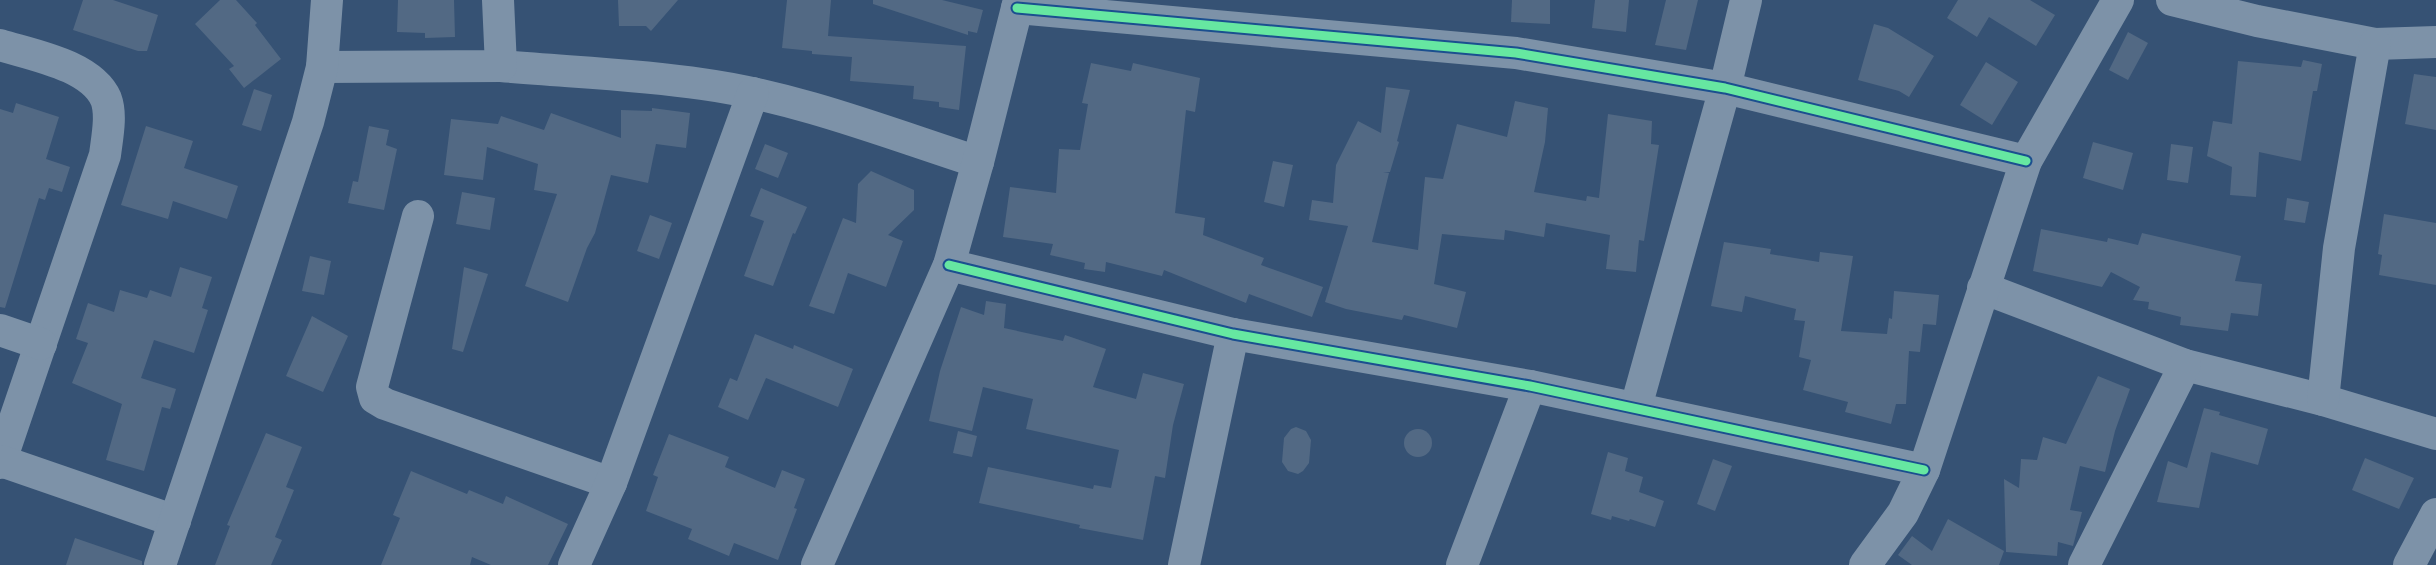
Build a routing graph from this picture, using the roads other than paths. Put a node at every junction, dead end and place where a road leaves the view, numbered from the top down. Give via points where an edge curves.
1 (327, 0) edge
2 (498, 0) edge
3 (1746, 0) edge
4 (2118, 0) edge
5 (2172, 0) edge
6 (1018, 4) edge
7 (2436, 42) edge
8 (2375, 44) junction
9 (0, 45) edge
10 (500, 66) junction
11 (323, 67) junction
12 (1725, 88) junction
13 (753, 93) junction
14 (2026, 161) junction
15 (978, 162) junction
16 (418, 216) dead end
17 (949, 265) junction
18 (1983, 288) junction
19 (0, 330) edge
20 (1233, 334) junction
21 (41, 344) junction
22 (2185, 365) junction
23 (1530, 386) junction
24 (2323, 400) junction
25 (1636, 407) junction
26 (2436, 434) edge
27 (0, 462) edge
28 (1924, 470) junction
29 (611, 483) junction
30 (2436, 514) edge
31 (175, 521) junction
32 (160, 565) edge
33 (574, 565) edge
34 (817, 565) edge
35 (1184, 565) edge
36 (1462, 565) edge
37 (1865, 565) edge
38 (2084, 565) edge
39 (2409, 565) edge

1 - 11 street
2 - 10 street
3 - 12 street
4 - 14 street
5 - 8 street
6 - 12 street via 1503,52
6 - 15 street
7 - 8 street
8 - 24 street via 2339,248
9 - 21 street via 76,69 106,100 105,155
10 - 11 street
10 - 13 street via 702,84
11 - 31 street
12 - 14 street
12 - 25 street
13 - 15 street
13 - 29 street
14 - 18 street
15 - 17 street
16 - 29 street via 372,387 375,398
17 - 20 street
17 - 34 street
18 - 22 street
18 - 28 street
19 - 21 street
20 - 23 street
20 - 35 street
21 - 27 street
22 - 24 street
22 - 38 street
23 - 25 street
23 - 36 street
24 - 26 street
25 - 28 street
27 - 31 street
28 - 37 street via 1903,513
29 - 33 street
30 - 39 street
31 - 32 street

